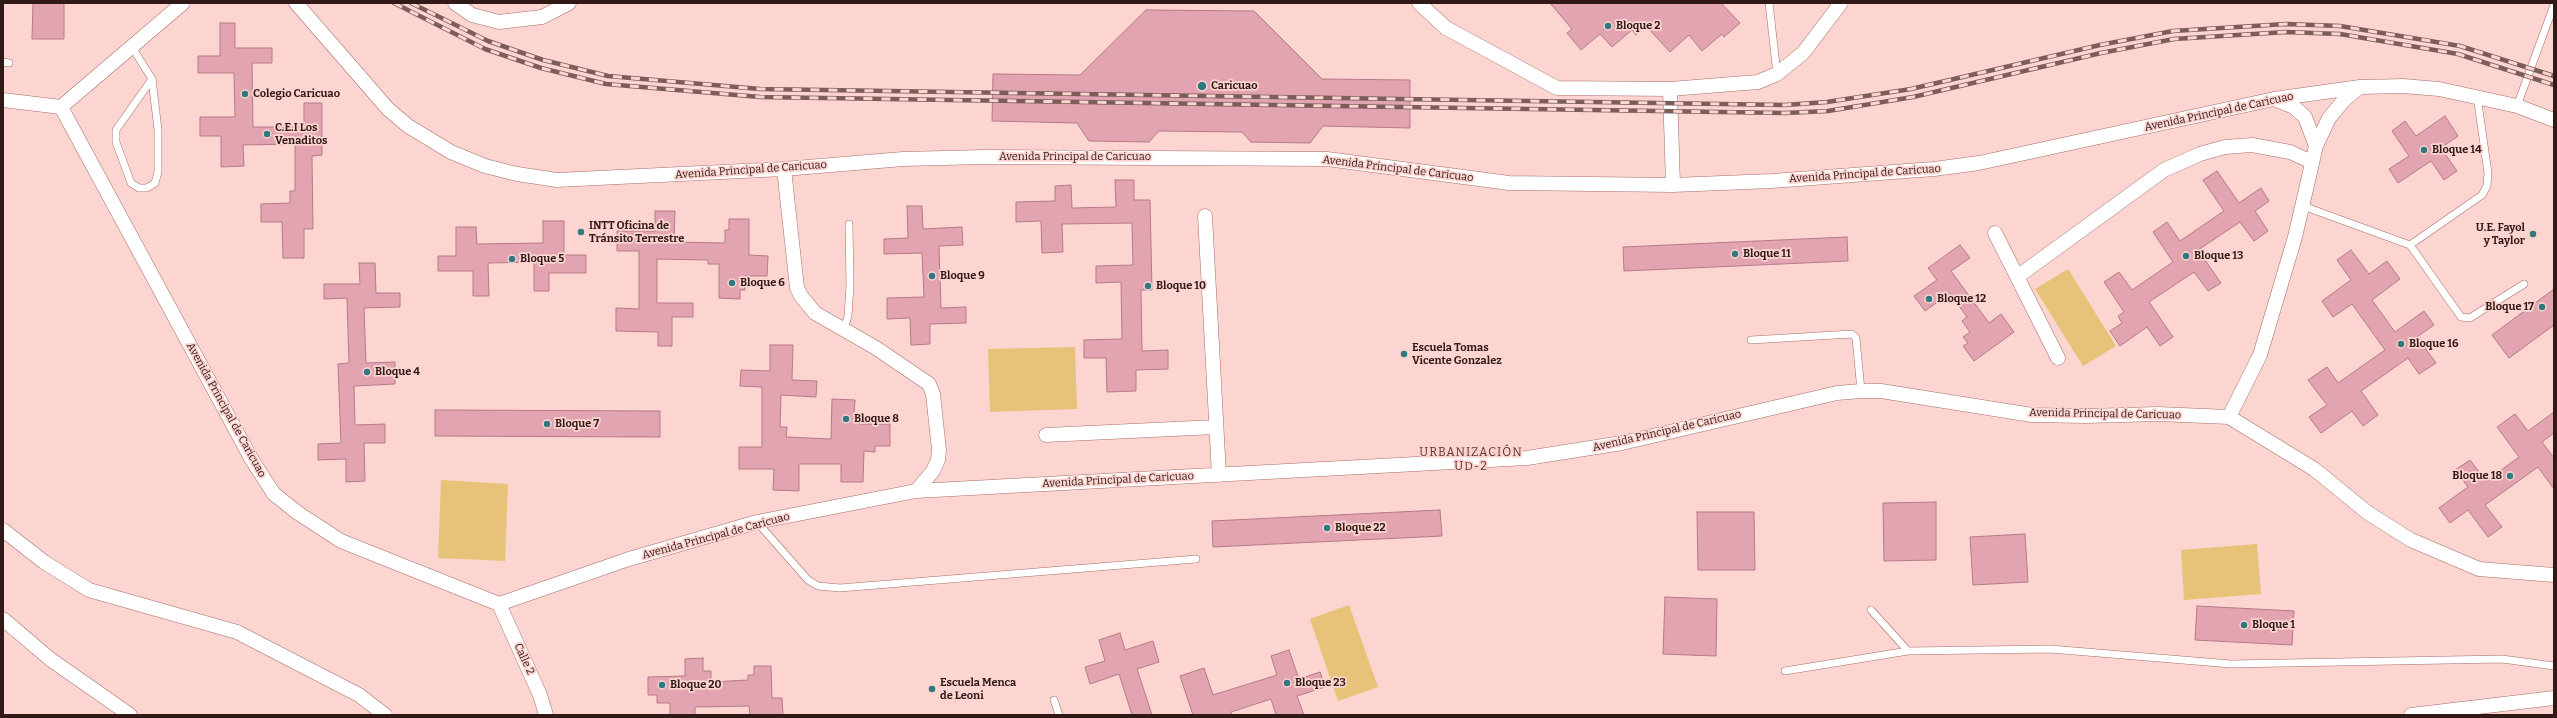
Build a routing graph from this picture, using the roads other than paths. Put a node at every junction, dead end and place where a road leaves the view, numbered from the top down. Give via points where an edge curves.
1 (183, 3) edge
2 (296, 3) edge
3 (454, 3) edge
4 (569, 3) edge
5 (1419, 3) edge
6 (1769, 3) edge
7 (1841, 3) edge
8 (2554, 5) edge
9 (132, 47) junction
10 (1777, 74) junction
11 (152, 79) junction
12 (2360, 87) junction
13 (1670, 89) junction
14 (2477, 96) junction
15 (2274, 99) junction
16 (3, 100) edge
17 (2517, 106) junction
18 (61, 107) junction
19 (2554, 120) edge
20 (2316, 146) junction
21 (2312, 162) junction
22 (784, 169) junction
23 (1672, 185) junction
24 (2303, 206) junction
25 (1206, 216) dead end
26 (849, 224) dead end
27 (1995, 233) dead end
28 (2410, 246) junction
29 (2017, 277) junction
30 (2524, 284) dead end
31 (844, 328) junction
32 (1752, 340) dead end
33 (2058, 358) dead end
34 (1861, 391) junction
35 (2229, 417) junction
36 (1216, 427) junction
37 (1046, 435) dead end
38 (1218, 475) junction
39 (916, 491) junction
40 (757, 522) junction
41 (3, 530) edge
42 (1196, 559) dead end
43 (2554, 575) edge
44 (499, 604) junction
45 (1871, 610) dead end
46 (3, 619) edge
47 (1908, 651) junction
48 (2554, 666) edge
49 (1785, 670) dead end
50 (2554, 698) edge
51 (1054, 700) dead end
52 (130, 715) edge
53 (385, 715) edge
54 (546, 715) edge
55 (1059, 715) edge
56 (2411, 715) edge

1 - 9 street
2 - 22 street, Avenida Principal de Caricuao via 388,109 408,126 451,152 485,166 557,180
3 - 4 street via 472,15 499,22 542,17
5 - 13 street via 1446,28 1557,88
6 - 10 lane
7 - 10 street via 1802,53
8 - 17 lane
9 - 11 lane
9 - 18 street
10 - 13 street via 1758,82
11 - 11 lane via 158,130 158,172 155,183 147,188 139,188 131,183 116,142 116,130
12 - 14 street, Avenida Principal de Caricuao via 2403,86
12 - 15 street, Avenida Principal de Caricuao
12 - 20 street via 2329,118
13 - 23 street
14 - 17 street, Avenida Principal de Caricuao
14 - 28 lane via 2488,173 2487,186 2482,195
15 - 20 street via 2294,107 2306,118
15 - 23 street, Avenida Principal de Caricuao via 2020,155 1934,169 1787,180
16 - 18 street
17 - 19 street, Avenida Principal de Caricuao
18 - 44 street, Avenida Principal de Caricuao via 252,460 274,494 341,541
20 - 21 street
21 - 24 street
21 - 29 street via 2290,152 2252,145 2225,147 2200,154 2164,170
22 - 23 street, Avenida Principal de Caricuao via 903,159 984,157 1327,159 1509,182
22 - 31 street via 798,288 815,313
24 - 28 lane
24 - 35 street via 2260,355
25 - 36 street
26 - 31 lane via 850,285 848,316
27 - 29 street
28 - 30 lane via 2461,317 2470,318
29 - 33 street
31 - 39 street via 929,384 933,394 938,460 933,471
32 - 34 lane via 1852,334 1856,338
34 - 35 street, Avenida Principal de Caricuao via 1881,391 2032,415 2158,414
34 - 38 street, Avenida Principal de Caricuao via 1837,393 1622,443 1527,458
35 - 43 street, Avenida Principal de Caricuao via 2314,469 2368,513 2411,540 2479,569
36 - 37 street
36 - 38 street
38 - 39 street, Avenida Principal de Caricuao
39 - 40 street, Avenida Principal de Caricuao
40 - 42 lane via 808,580 818,586 840,588
40 - 44 street, Avenida Principal de Caricuao via 629,559
41 - 53 street via 44,562 90,590 237,632 359,695
44 - 54 street, Calle 2 via 540,695
45 - 47 lane
46 - 52 street via 50,660
47 - 48 lane via 2050,649 2231,664 2502,659
47 - 49 lane
50 - 56 street
51 - 55 lane

